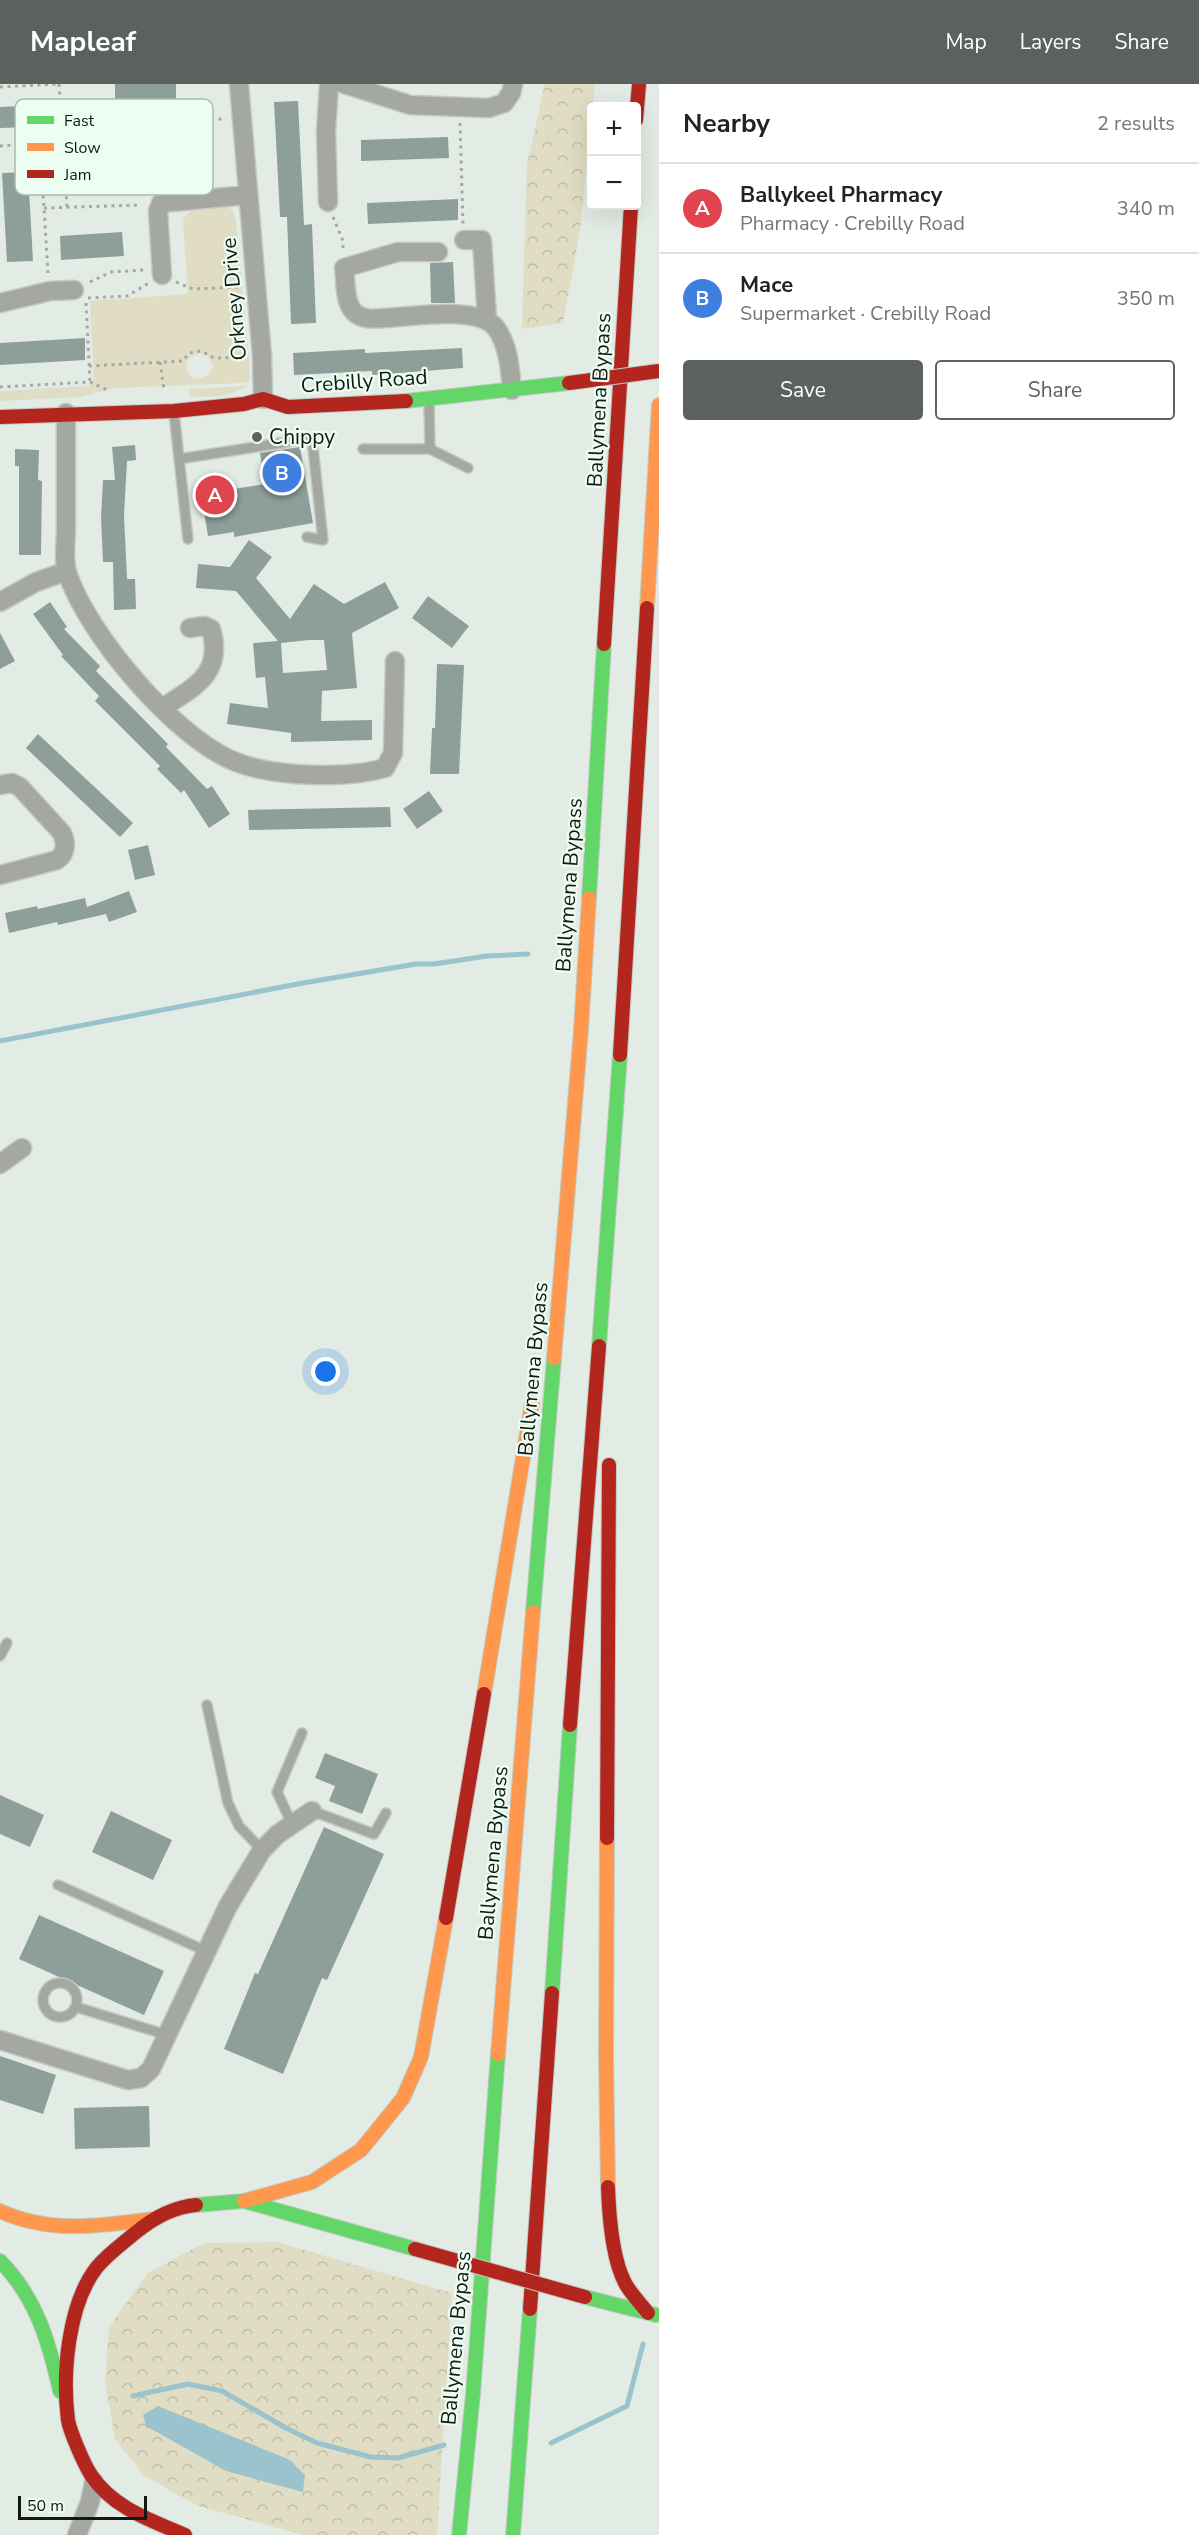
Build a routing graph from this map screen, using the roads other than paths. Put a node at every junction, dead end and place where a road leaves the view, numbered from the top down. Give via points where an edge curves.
1 (238, 84) edge
2 (329, 84) edge
3 (344, 84) edge
4 (513, 84) edge
5 (639, 84) edge
6 (375, 89) edge
7 (638, 102) edge
8 (247, 195) junction
9 (328, 202) road end
10 (632, 210) edge
11 (464, 240) road end
12 (438, 252) dead end
13 (162, 272) road end
14 (80, 294) road end
15 (0, 303) edge
16 (487, 320) junction
17 (659, 371) edge
18 (512, 390) junction
19 (263, 399) junction
20 (429, 399) junction
21 (659, 405) edge
22 (174, 411) junction
23 (66, 413) junction
24 (0, 417) edge
25 (363, 449) dead end
26 (430, 449) junction
27 (179, 459) junction
28 (468, 468) dead end
29 (308, 537) dead end
30 (188, 539) dead end
31 (67, 571) junction
32 (0, 602) edge
33 (190, 628) dead end
34 (395, 661) dead end
35 (162, 708) junction
36 (0, 785) edge
37 (633, 858) junction
38 (0, 875) edge
39 (581, 1030) junction
40 (22, 1148) dead end
41 (0, 1164) edge
42 (616, 1302) dead end
43 (541, 1355) dead end
44 (535, 1389) dead end
45 (610, 1455) dead end
46 (7, 1643) dead end
47 (0, 1656) edge
48 (207, 1705) dead end
49 (302, 1733) dead end
50 (312, 1810) joint
51 (386, 1813) dead end
52 (292, 1824) junction
53 (262, 1850) junction
54 (58, 1885) dead end
55 (206, 1951) junction
56 (76, 2007) dead end
57 (167, 2035) junction
58 (0, 2040) edge
59 (244, 2202) junction
60 (0, 2211) edge
61 (153, 2219) junction
62 (0, 2261) edge
63 (654, 2315) edge
64 (68, 2422) junction
65 (94, 2482) junction
66 (77, 2535) edge
67 (185, 2535) edge
68 (459, 2535) edge
69 (513, 2535) edge

1 - 8 street, Orkney Drive
2 - 9 street
3 - 6 street
4 - 6 street via 498,107 410,105
5 - 7 main road
8 - 13 street via 166,201 160,205
8 - 19 street, Orkney Drive
10 - 39 main road, Ballymena Bypass
11 - 16 street via 482,240
12 - 16 street via 398,252 344,268 348,303 363,317 469,314
14 - 15 street via 50,291
16 - 18 street via 503,341
17 - 18 main road, Crebilly Road, bridge
18 - 20 main road, Crebilly Road
19 - 20 main road, Crebilly Road via 288,407
19 - 22 main road, Crebilly Road
20 - 26 lane
21 - 37 main road
22 - 23 main road, Crebilly Road
22 - 27 lane
23 - 24 main road, Crebilly Road
23 - 31 street
25 - 26 lane
26 - 28 lane
27 - 29 lane via 312,438 323,540
27 - 30 lane
31 - 32 street via 36,582
31 - 35 street via 84,611 108,646
33 - 35 street via 211,629 214,659 197,686
34 - 35 street via 393,753 389,765 376,771 336,774 255,769 214,751
36 - 38 street via 12,783 20,787 65,841 57,860
37 - 42 main road
37 - 69 main road
39 - 43 main road via 555,1276
39 - 68 main road, Ballymena Bypass
40 - 41 street
44 - 59 main road via 421,2057 403,2098 361,2150 312,2182
45 - 63 main road via 606,2056 609,2214 625,2283
46 - 47 lane
48 - 53 lane via 228,1803 239,1826
49 - 52 lane via 277,1792
50 - 51 lane via 374,1834
50 - 52 street
52 - 53 street
53 - 55 street
54 - 55 lane
55 - 57 street
56 - 57 lane
57 - 58 street via 151,2068 141,2078 128,2080
59 - 61 main road via 188,2206
59 - 63 main road, bridge
60 - 61 main road via 13,2219 69,2229
61 - 64 main road via 97,2267 79,2298 67,2373
62 - 64 main road via 25,2289 43,2327
64 - 65 main road
65 - 66 street
65 - 67 main road via 128,2510

